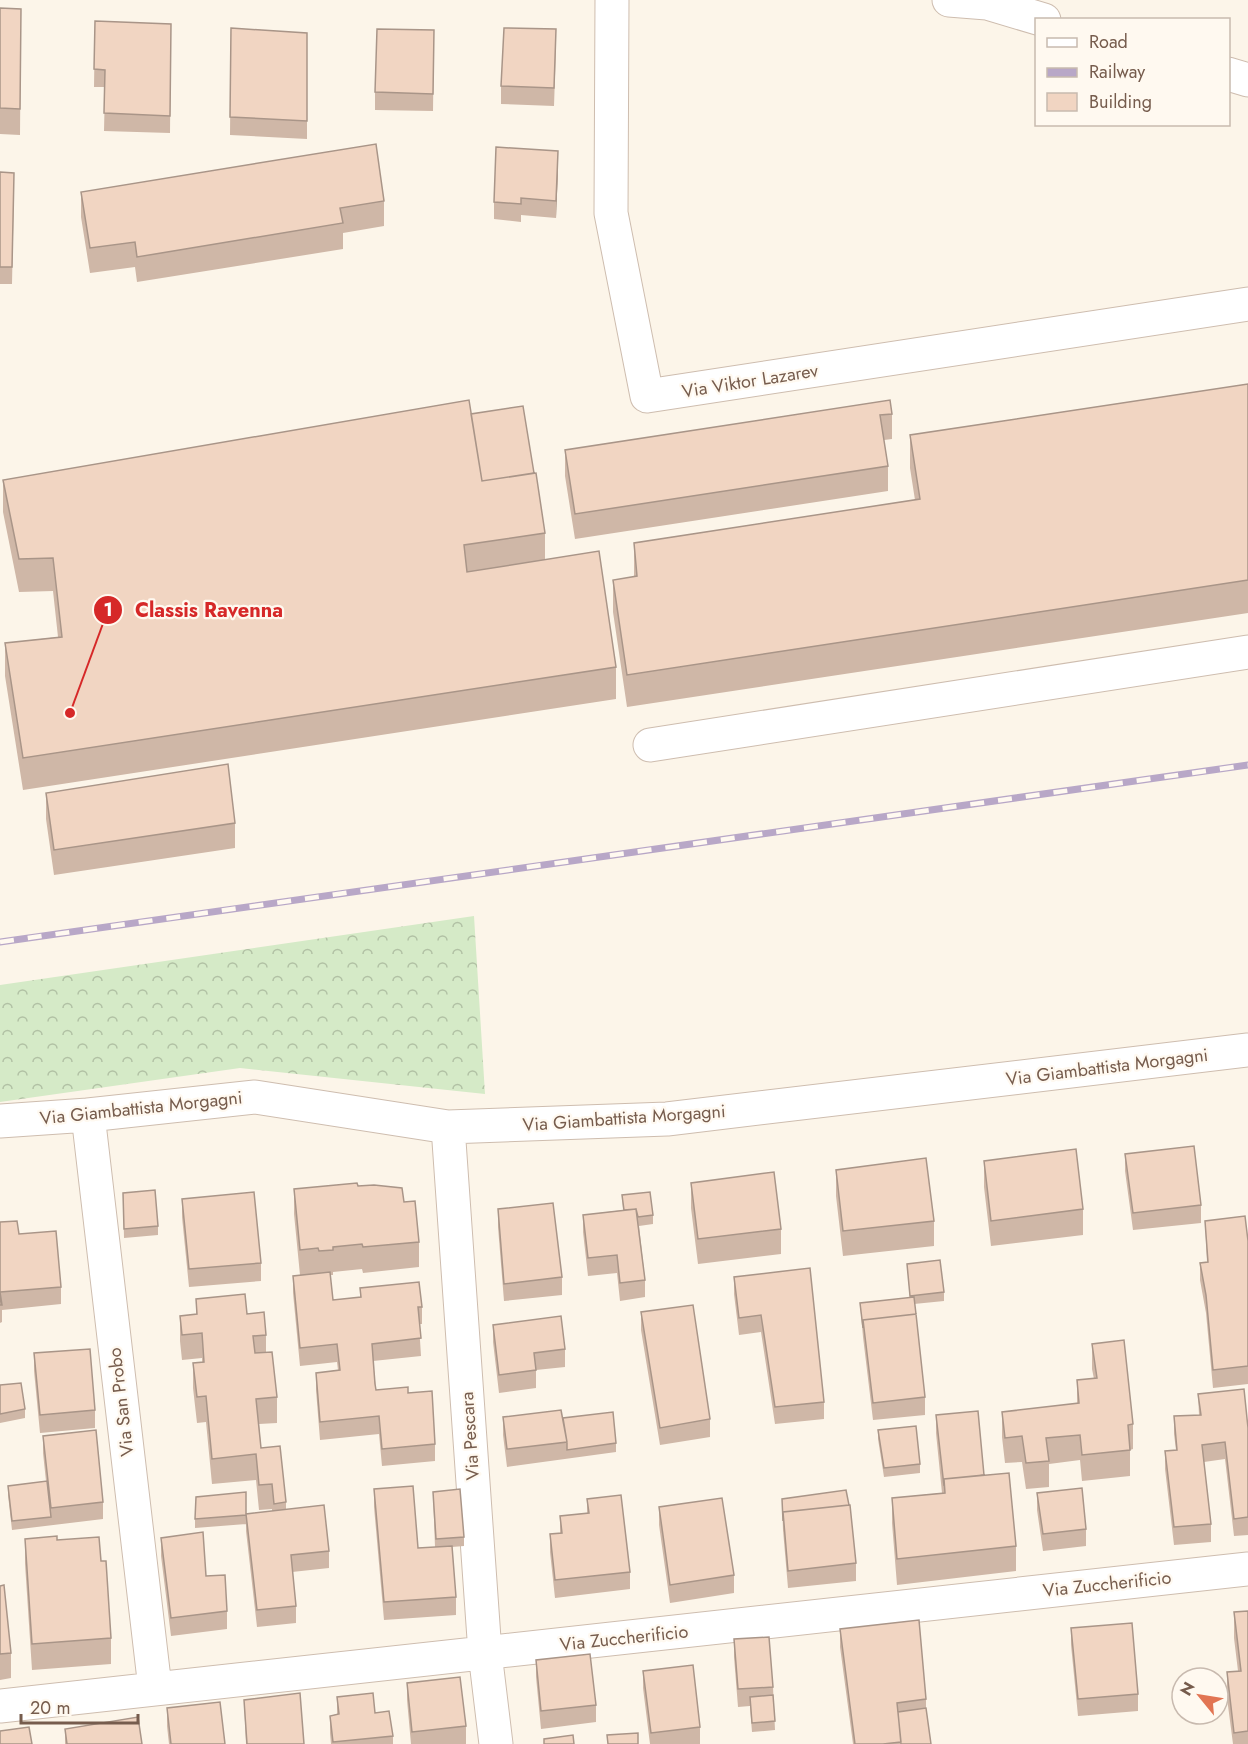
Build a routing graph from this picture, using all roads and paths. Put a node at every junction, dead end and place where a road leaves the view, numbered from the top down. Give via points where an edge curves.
1 (612, 0) edge
2 (949, 0) edge
3 (1037, 18) edge
4 (1230, 75) edge
5 (1248, 80) edge
6 (1248, 304) edge
7 (1248, 652) edge
8 (650, 746) dead end
9 (1248, 1050) edge
10 (88, 1115) junction
11 (0, 1121) edge
12 (448, 1127) junction
13 (1248, 1569) edge
14 (485, 1653) junction
15 (155, 1688) junction
16 (0, 1706) edge
17 (496, 1744) edge

1 - 6 street, Via Viktor Lazarev via 612,213 647,396
2 - 3 street via 987,3
4 - 5 street
7 - 8 street
9 - 12 street, Via Giambattista Morgagni via 667,1119
10 - 11 street, Via Giambattista Morgagni
10 - 12 street, Via Giambattista Morgagni via 255,1097
10 - 15 street, Via San Probo
12 - 14 street, Via Pescara
13 - 14 street, Via Zuccherificio
14 - 15 street, Via Zuccherificio
14 - 17 street, Via Pescara
15 - 16 street, Via Zuccherificio

